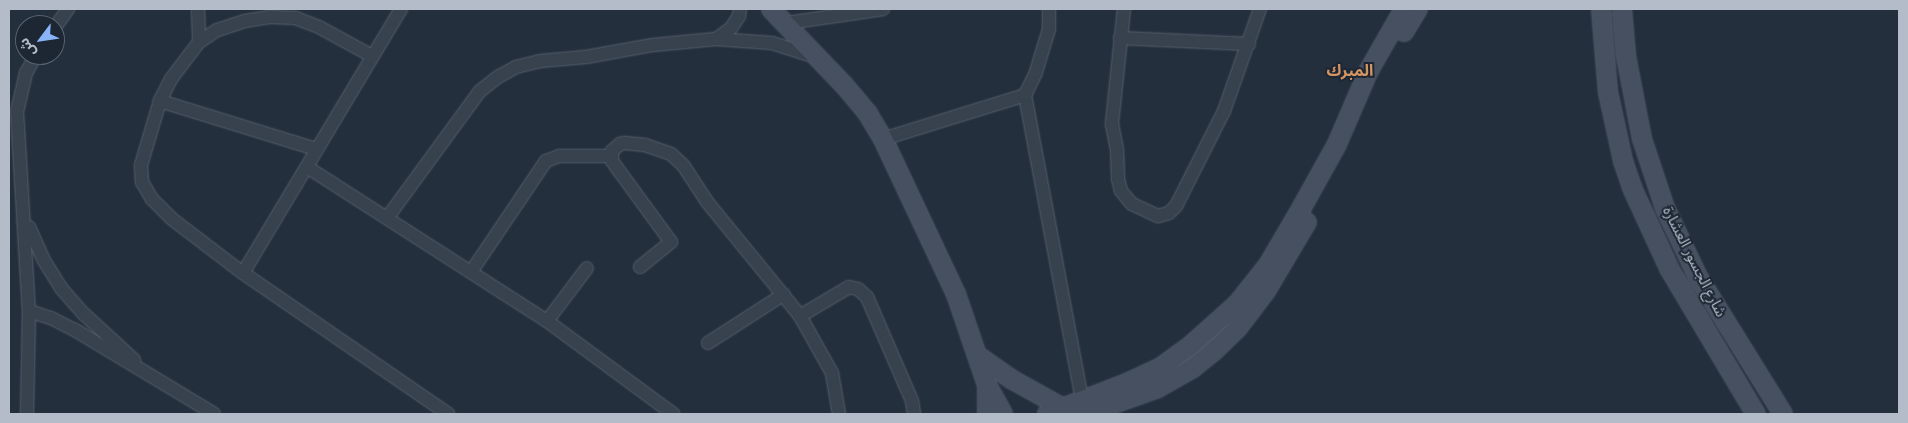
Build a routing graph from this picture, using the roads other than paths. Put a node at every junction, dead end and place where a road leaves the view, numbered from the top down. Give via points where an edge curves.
1 (198, 9) edge
2 (401, 9) edge
3 (740, 9) edge
4 (771, 9) edge
5 (883, 9) edge
6 (1049, 9) edge
7 (1124, 9) edge
8 (1260, 9) edge
9 (1404, 9) edge
10 (1418, 9) edge
11 (1601, 9) edge
12 (1622, 9) edge
13 (299, 14) edge
14 (787, 23) junction
15 (1120, 38) junction
16 (716, 39) junction
17 (200, 42) junction
18 (1249, 44) junction
19 (372, 56) junction
20 (820, 59) junction
21 (30, 65) edge
22 (1024, 95) junction
23 (160, 101) junction
24 (883, 139) junction
25 (316, 149) junction
26 (611, 156) junction
27 (307, 167) junction
28 (24, 214) junction
29 (387, 218) junction
30 (640, 267) dead end
31 (587, 268) dead end
32 (471, 272) junction
33 (243, 273) junction
34 (784, 294) junction
35 (29, 311) junction
36 (800, 316) junction
37 (547, 322) junction
38 (708, 343) dead end
39 (977, 356) junction
40 (151, 376) junction
41 (987, 385) junction
42 (1063, 408) junction
43 (1090, 410) edge
44 (27, 414) edge
45 (214, 414) edge
46 (448, 414) edge
47 (673, 414) edge
48 (839, 414) edge
49 (914, 414) edge
50 (987, 414) edge
51 (1003, 414) edge
52 (1047, 414) edge
53 (1756, 414) edge
54 (1783, 414) edge

1 - 17 street
2 - 19 street
3 - 16 street via 731,28
4 - 14 street
5 - 14 street
6 - 22 street via 1049,29 1036,72
7 - 15 street
8 - 18 street
9 - 43 street via 1368,72 1333,151 1273,258 1237,304 1190,346
10 - 43 street via 1380,74 1336,171 1285,263 1237,329 1193,368 1158,388
11 - 53 street, شارع الجسور العشارة via 1608,92 1623,161 1633,190 1670,270
12 - 54 street, شارع الجسور العشارة via 1626,56 1642,139 1665,208 1698,278
13 - 17 street via 245,20 217,30
13 - 19 street
14 - 20 street
15 - 18 street
15 - 18 street via 1112,124 1118,149 1118,179 1121,192 1132,204 1158,216 1169,213 1176,206 1224,111
16 - 20 street via 772,43
16 - 29 street via 540,61 498,76 480,91 459,117
17 - 23 street via 171,79
19 - 25 street
20 - 24 street via 868,114
21 - 28 street via 17,110
22 - 24 street
22 - 43 street
23 - 25 street
23 - 33 street via 141,165 142,182 152,199 172,219
24 - 39 street via 956,294
25 - 27 street
26 - 30 street via 614,166 671,239 670,245
26 - 32 street via 559,156 546,161
26 - 34 street via 615,147 624,143 645,145 678,158 708,203
27 - 29 street
27 - 33 street
28 - 35 street
28 - 40 street via 36,244 61,288 84,314
29 - 32 street
31 - 37 street
32 - 37 street
33 - 46 street
34 - 36 street
34 - 38 street
35 - 40 street via 75,330
35 - 44 street
36 - 48 street via 832,373
36 - 49 street via 849,287 858,289 867,297 912,401
37 - 47 street
39 - 41 street
39 - 42 street
40 - 45 street
41 - 50 street
41 - 51 street
42 - 43 street
42 - 52 street

